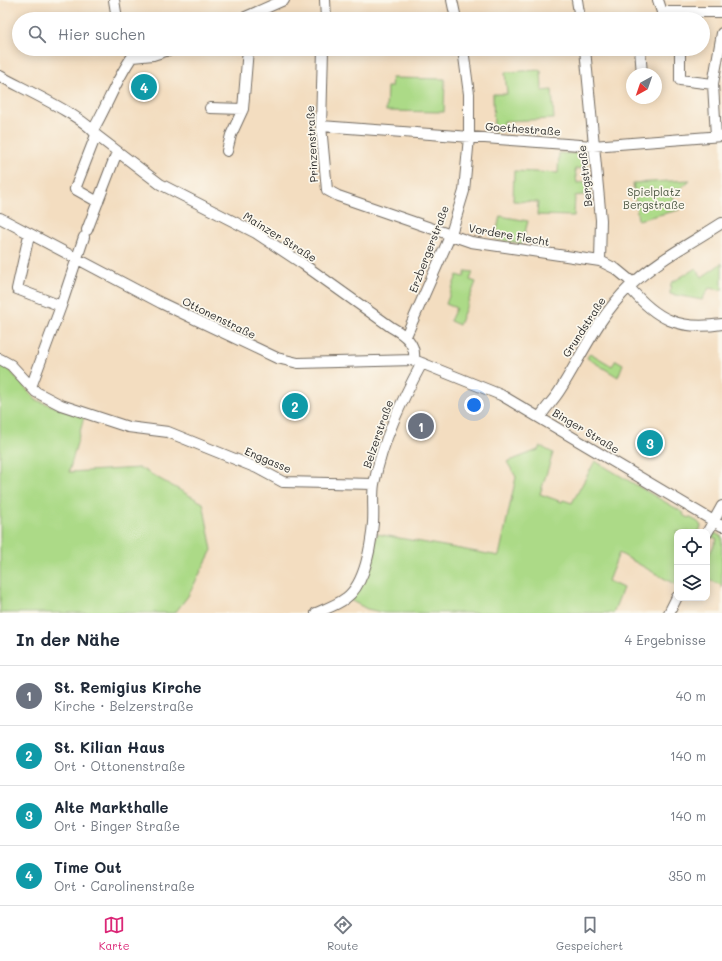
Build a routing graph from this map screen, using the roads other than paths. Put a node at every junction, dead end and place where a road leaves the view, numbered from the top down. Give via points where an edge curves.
1 (114, 0) edge
2 (284, 0) edge
3 (325, 0) edge
4 (452, 0) edge
5 (577, 0) edge
6 (658, 0) edge
7 (116, 12) edge
8 (259, 12) edge
9 (326, 12) edge
10 (455, 12) edge
11 (579, 12) edge
12 (662, 12) edge
13 (722, 12) edge
14 (710, 13) edge
15 (722, 34) edge
16 (129, 56) edge
17 (247, 56) edge
18 (323, 56) edge
19 (464, 56) edge
20 (586, 56) edge
21 (641, 56) edge
22 (680, 56) edge
23 (642, 68) edge
24 (0, 76) edge
25 (713, 84) junction
26 (210, 108) dead end
27 (243, 109) junction
28 (321, 126) junction
29 (95, 133) junction
30 (719, 136) edge
31 (469, 137) junction
32 (593, 146) junction
33 (227, 151) dead end
34 (117, 152) junction
35 (327, 190) joint
36 (98, 202) junction
37 (0, 218) edge
38 (722, 223) edge
39 (450, 234) junction
40 (29, 235) junction
41 (77, 258) junction
42 (600, 261) junction
43 (631, 285) junction
44 (62, 306) junction
45 (722, 324) edge
46 (406, 336) junction
47 (0, 359) edge
48 (418, 361) junction
49 (31, 388) junction
50 (540, 417) junction
51 (374, 484) junction
52 (722, 506) edge
53 (713, 521) junction
54 (722, 526) edge
55 (709, 529) edge
56 (675, 601) edge
57 (316, 613) edge
58 (669, 613) edge

1 - 7 street
2 - 8 street
3 - 9 street
4 - 10 street
5 - 11 street
6 - 12 street
13 - 14 street
15 - 25 street
16 - 29 street
17 - 27 street
18 - 28 street, Prinzenstraße
19 - 31 street, Erzbergerstraße via 470,94
20 - 32 street, Bergstraße
21 - 23 street
22 - 25 street via 680,80
24 - 29 street, Mainzer Straße via 79,120
25 - 30 street
26 - 27 street
27 - 33 street
28 - 31 street, Goethestraße
28 - 35 street, Prinzenstraße
29 - 34 street, Mainzer Straße
29 - 36 street via 75,189
30 - 32 street, Goethestraße
31 - 32 street, Goethestraße
31 - 39 street, Erzbergerstraße via 464,191
32 - 42 street, Bergstraße via 601,220
34 - 36 street
34 - 46 street, Mainzer Straße via 160,184 256,233
35 - 39 street, Vordere Flecht
36 - 41 street
37 - 40 street, Ottonenstraße
38 - 43 street, Grundstraße
39 - 42 street, Vordere Flecht via 490,246
39 - 46 street, Erzbergerstraße
40 - 41 street, Ottonenstraße
40 - 44 street via 17,289
41 - 44 street
41 - 48 street, Ottonenstraße via 161,303 277,358 298,363
42 - 43 street via 616,269
43 - 45 street via 647,308 682,324 699,327
43 - 50 street, Grundstraße via 611,307
44 - 49 street
46 - 48 street, Mainzer Straße
47 - 49 street, Enggasse via 11,365
48 - 50 street via 501,395
48 - 51 street, Belzerstraße via 387,438
49 - 51 street, Enggasse via 61,405 89,415 128,427 175,434 257,468 283,482
50 - 53 street, Binger Straße
51 - 57 street, Belzerstraße via 373,524 363,573 356,587 346,598
52 - 53 street
53 - 54 street, Binger Straße
53 - 55 street
56 - 58 street

